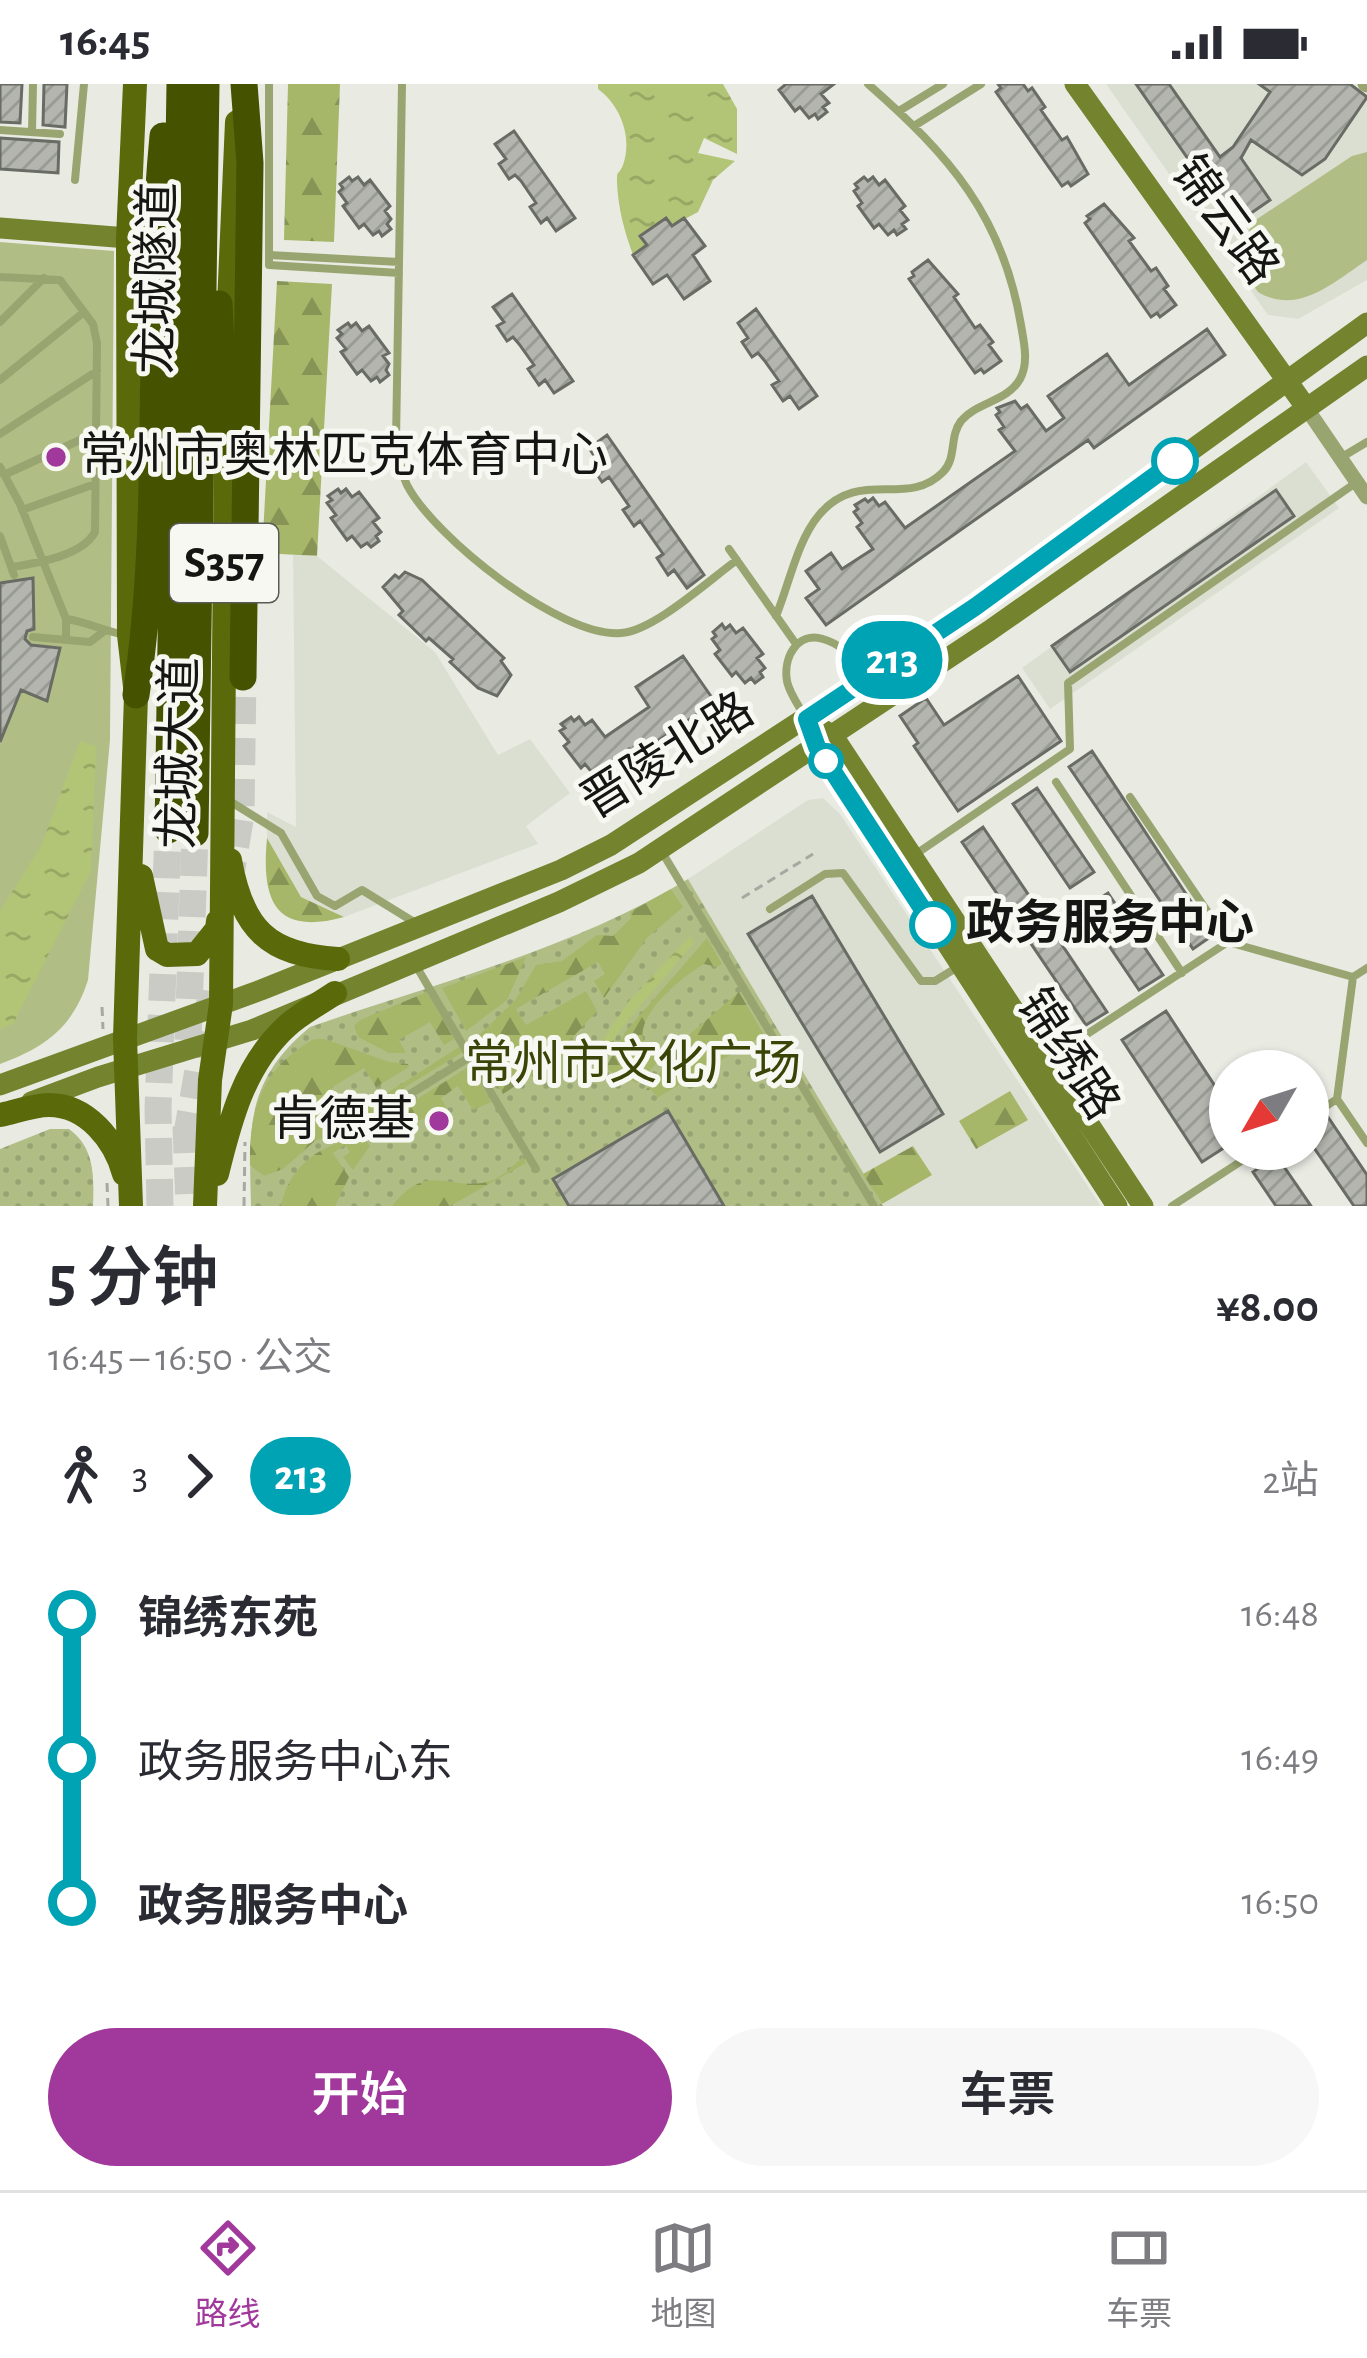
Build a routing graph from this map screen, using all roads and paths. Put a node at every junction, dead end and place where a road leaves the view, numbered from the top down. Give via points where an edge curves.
1 (33, 84) edge
2 (84, 84) edge
3 (135, 84) edge
4 (167, 84) edge
5 (180, 84) edge
6 (206, 84) edge
7 (222, 84) edge
8 (241, 84) edge
9 (269, 84) edge
10 (403, 84) edge
11 (868, 84) edge
12 (943, 84) edge
13 (981, 84) edge
14 (1075, 84) edge
15 (899, 112) junction
16 (914, 126) junction
17 (0, 130) edge
18 (32, 132) junction
19 (60, 134) dead end
20 (75, 180) dead end
21 (0, 228) edge
22 (128, 238) junction
23 (399, 267) junction
24 (0, 277) edge
25 (44, 278) junction
26 (84, 312) junction
27 (0, 322) edge
28 (1367, 323) edge
29 (1367, 366) edge
30 (97, 371) junction
31 (0, 380) edge
32 (1286, 380) junction
33 (1305, 406) junction
34 (96, 433) junction
35 (0, 434) edge
36 (1367, 442) edge
37 (226, 444) junction
38 (1341, 458) junction
39 (2, 471) edge
40 (95, 484) junction
41 (1362, 490) edge
42 (22, 510) junction
43 (0, 536) edge
44 (729, 549) dead end
45 (737, 560) junction
46 (40, 563) junction
47 (776, 616) junction
48 (66, 619) junction
49 (116, 633) junction
50 (33, 637) dead end
51 (66, 639) junction
52 (796, 644) junction
53 (870, 675) junction
54 (243, 677) tunnel mouth
55 (136, 695) junction
56 (807, 719) junction
57 (825, 742) junction
58 (1056, 782) dead end
59 (1130, 797) dead end
60 (221, 800) junction
61 (132, 814) junction
62 (661, 851) junction
63 (813, 854) dead end
64 (912, 856) junction
65 (742, 898) dead end
66 (770, 909) dead end
67 (219, 912) junction
68 (421, 926) junction
69 (1228, 942) junction
70 (338, 958) junction
71 (414, 962) junction
72 (959, 966) junction
73 (1367, 968) edge
74 (1182, 973) junction
75 (1353, 977) junction
76 (335, 993) junction
77 (221, 1004) junction
78 (102, 1007) dead end
79 (115, 1042) junction
80 (213, 1042) junction
81 (470, 1057) junction
82 (1048, 1060) junction
83 (126, 1069) junction
84 (0, 1085) edge
85 (402, 1099) dead end
86 (1337, 1099) junction
87 (1329, 1104) edge
88 (0, 1114) edge
89 (1367, 1143) edge
90 (536, 1169) dead end
91 (1228, 1170) edge
92 (107, 1173) dead end
93 (123, 1203) edge
94 (207, 1206) edge
95 (874, 1206) edge
96 (1117, 1206) edge
97 (1143, 1206) edge
98 (1172, 1206) edge

1 - 18 lane
2 - 20 lane
3 - 22 main road, 龙城大道 / S357
4 - 55 highway via 154,220 148,615
5 - 6 highway, 龙城隧道 via 182,832
7 - 37 highway via 218,274
8 - 37 main road, 龙城大道 / S357
8 - 54 highway via 250,163
9 - 23 lane via 269,260
10 - 23 lane
11 - 15 lane
12 - 15 lane
13 - 16 lane
14 - 32 main road, 锦云路
15 - 16 lane
16 - 47 lane via 976,198 1012,275 1026,357 1020,379 961,422 943,472 913,490 861,488 818,516
17 - 18 lane
18 - 19 lane
21 - 22 main road
22 - 49 main road, 龙城大道 / S357
23 - 45 lane via 396,441 407,484 439,526 498,578 564,620 621,634 650,623
24 - 25 lane
25 - 26 lane via 60,280
25 - 27 lane
26 - 30 lane via 93,324
26 - 31 lane
28 - 32 main road, 晋陵北路
29 - 33 main road, 晋陵北路
30 - 34 lane
30 - 35 lane
32 - 33 main road, 锦云路
32 - 53 main road, 晋陵北路
33 - 38 street
33 - 57 main road, 晋陵北路
34 - 39 lane
34 - 40 lane
36 - 38 lane
37 - 60 main road, 龙城大道 / S357
38 - 41 street
39 - 42 lane
40 - 42 lane
40 - 46 lane via 90,542
41 - 64 lane via 1068,683 1070,749
42 - 46 lane
43 - 46 lane via 14,571
44 - 45 lane
45 - 47 lane
46 - 48 lane
47 - 52 lane
48 - 49 lane
48 - 51 lane
49 - 51 lane
49 - 55 main road, 龙城大道 / S357
50 - 51 lane
52 - 53 lane via 820,638
52 - 56 lane via 787,682
53 - 56 main road, 晋陵北路
55 - 61 main road, 龙城大道 / S357
56 - 57 main road, 锦绣路
56 - 68 main road, 晋陵北路 via 611,845
57 - 62 main road, 晋陵北路
57 - 64 main road, 锦绣路
57 - 72 main road, 锦绣路
58 - 74 lane
59 - 69 lane
60 - 67 main road, 龙城大道 / S357
60 - 68 lane via 281,833 317,896 335,906 362,890
60 - 70 main road via 235,890 250,921 272,945
61 - 67 main road via 157,949 196,954 217,929
61 - 79 main road, 龙城大道 / S357
62 - 71 main road, 晋陵北路
62 - 95 lane
63 - 65 path
64 - 82 main road, 锦绣路
66 - 72 lane via 826,874 843,874 921,981
67 - 77 main road, 龙城大道 / S357
68 - 70 main road, 晋陵北路
69 - 74 lane
69 - 75 lane
70 - 77 main road, 晋陵北路
71 - 76 main road, 晋陵北路
71 - 81 lane
72 - 96 main road, 锦绣路
73 - 75 lane
74 - 82 lane
75 - 86 lane
76 - 80 main road, 晋陵北路
76 - 94 main road via 287,1026 257,1062
77 - 79 main road, 晋陵北路
77 - 80 main road, 龙城大道 / S357
78 - 79 path
79 - 83 main road, 龙城大道 / S357
79 - 84 main road, 晋陵北路
80 - 83 main road, 晋陵北路
80 - 94 main road, 龙城大道 / S357
81 - 85 lane
81 - 90 lane
82 - 97 main road, 锦绣路
83 - 88 main road, 晋陵北路
83 - 93 main road, 龙城大道 / S357
86 - 87 lane
86 - 89 lane
88 - 93 main road via 50,1105 80,1112 120,1157
91 - 98 lane
92 - 93 path

